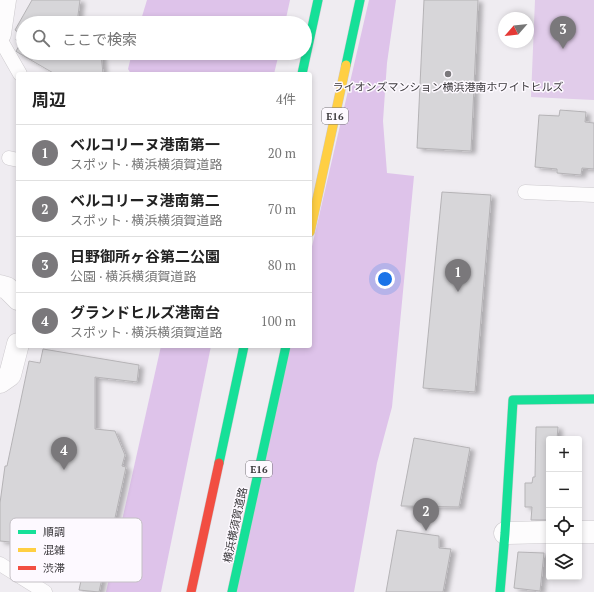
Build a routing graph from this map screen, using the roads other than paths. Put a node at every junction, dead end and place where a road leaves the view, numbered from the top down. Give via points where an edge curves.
1 (5, 0) edge
2 (318, 0) edge
3 (360, 0) edge
4 (312, 28) edge
5 (0, 34) edge
6 (0, 39) edge
7 (305, 60) edge
8 (19, 72) edge
9 (302, 72) edge
10 (525, 192) dead end
11 (594, 195) edge
12 (312, 223) edge
13 (0, 286) edge
14 (16, 297) edge
15 (17, 348) edge
16 (244, 348) edge
17 (286, 348) edge
18 (0, 382) edge
19 (594, 399) edge
20 (546, 532) edge
21 (582, 532) edge
22 (594, 532) edge
23 (505, 533) junction
24 (0, 564) edge
25 (10, 570) edge
26 (28, 582) edge
27 (44, 592) edge
28 (191, 592) edge
29 (232, 592) edge
30 (500, 592) edge

1 - 5 street
2 - 4 main road
3 - 12 main road, E16
6 - 8 lane
7 - 9 main road
10 - 11 lane
13 - 14 street via 7,288
15 - 18 street via 10,375
16 - 28 main road
17 - 29 main road, 横浜横須賀道路 / E16
19 - 23 main road via 513,400
20 - 23 street
21 - 22 street
23 - 30 main road
24 - 25 lane
26 - 27 lane

